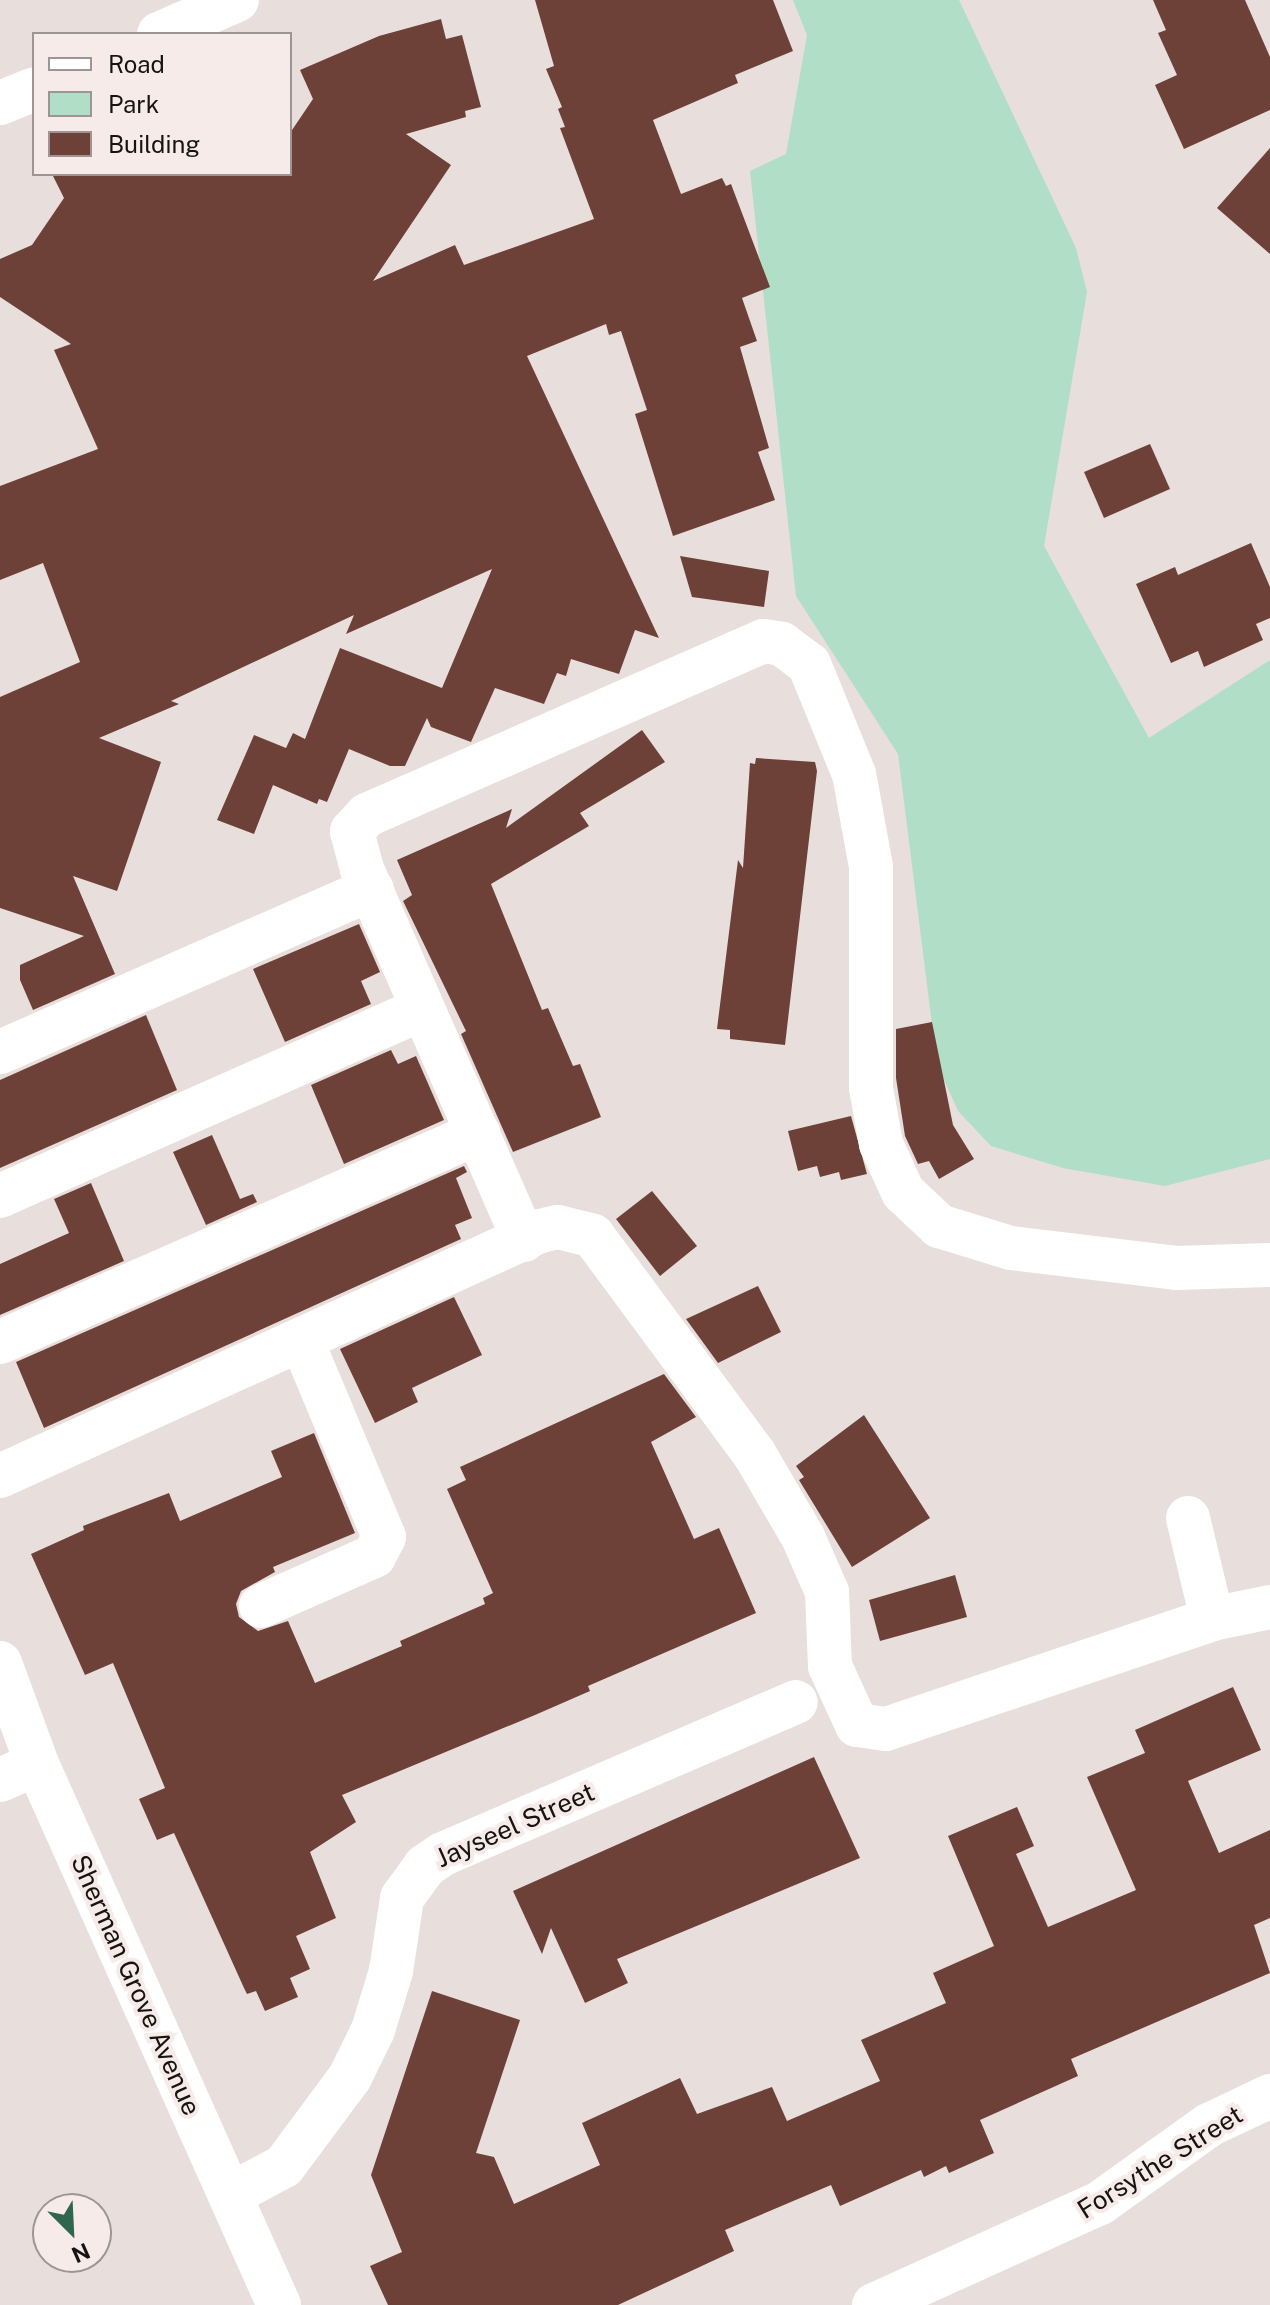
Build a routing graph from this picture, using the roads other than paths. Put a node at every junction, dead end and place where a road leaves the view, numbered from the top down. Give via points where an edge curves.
1 (237, 0) edge
2 (164, 32) edge
3 (32, 90) edge
4 (0, 103) edge
5 (372, 889) junction
6 (421, 1009) junction
7 (0, 1052) edge
8 (478, 1133) junction
9 (0, 1196) edge
10 (524, 1240) junction
11 (1270, 1265) edge
12 (302, 1341) junction
13 (0, 1342) edge
14 (3, 1467) edge
15 (1188, 1518) dead end
16 (261, 1606) dead end
17 (1270, 1607) edge
18 (1212, 1619) junction
19 (0, 1663) edge
20 (796, 1702) dead end
21 (18, 1772) edge
22 (1270, 2096) edge
23 (230, 2195) junction
24 (279, 2305) edge
25 (874, 2305) edge

1 - 2 street
3 - 4 street
5 - 6 street
5 - 7 street
5 - 11 street via 352,845 352,831 361,819 731,653 764,641 782,644 809,664 824,690 854,774 871,867 871,1088 881,1144 903,1192 939,1226 1011,1248 1176,1268
6 - 8 street
6 - 9 street
8 - 10 street
8 - 13 street
10 - 12 street
10 - 18 street via 558,1227 593,1236 755,1455 803,1537 827,1592 830,1666 857,1725 886,1729 920,1719
12 - 14 street
12 - 16 street via 384,1537 374,1556
15 - 18 street
17 - 18 street
19 - 21 street, Sherman Grove Avenue
20 - 23 street, Jayseel Street via 425,1866 402,1898 391,1971 373,2030 350,2077 284,2166
21 - 23 street, Sherman Grove Avenue
22 - 25 street, Forsythe Street via 1209,2125 1079,2214
23 - 24 street, Sherman Grove Avenue

